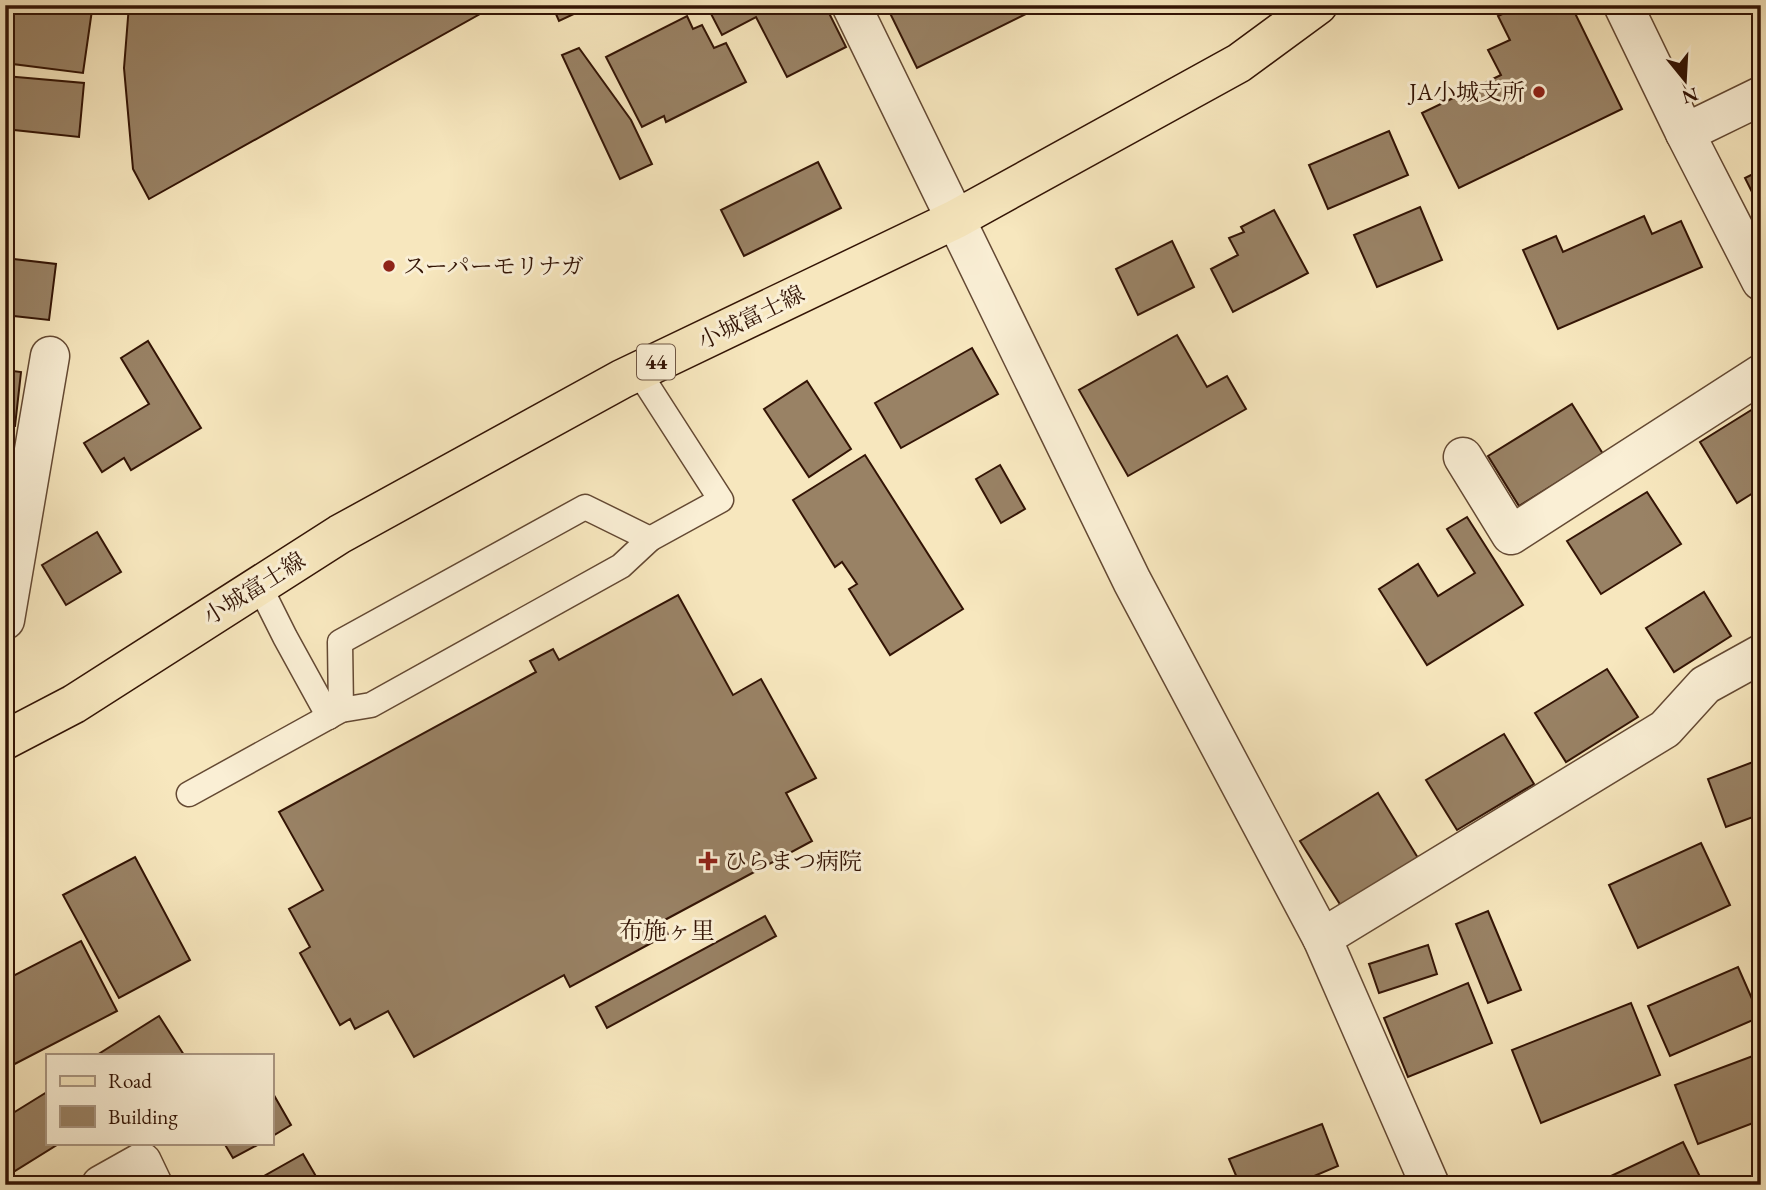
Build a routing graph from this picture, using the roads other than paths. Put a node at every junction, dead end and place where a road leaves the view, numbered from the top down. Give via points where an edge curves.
1 (851, 5) edge
2 (1318, 5) edge
3 (1623, 5) edge
4 (1761, 96) edge
5 (1685, 133) junction
6 (956, 219) junction
7 (1761, 281) edge
8 (50, 356) dead end
9 (638, 371) junction
10 (1761, 374) edge
11 (1463, 457) dead end
12 (650, 540) junction
13 (259, 584) junction
14 (5, 620) edge
15 (1761, 654) edge
16 (335, 713) junction
17 (5, 740) edge
18 (189, 794) dead end
19 (1322, 939) junction
20 (101, 1185) edge
21 (153, 1185) edge
22 (1430, 1185) edge

1 - 6 street
2 - 6 main road, 小城富士線 / 44 via 1239,63
3 - 5 street
4 - 5 street
5 - 7 street
6 - 9 main road, 小城富士線 / 44
6 - 19 street via 1132,581
8 - 14 street
9 - 12 lane via 721,500
9 - 13 main road, 小城富士線 / 44 via 340,534
10 - 11 street via 1511,535
12 - 16 lane via 621,566 371,705
12 - 16 lane via 585,507 340,642
13 - 16 lane via 285,637
13 - 17 main road, 小城富士線 / 44 via 74,704
15 - 19 street via 1705,685 1665,729
16 - 18 lane
19 - 22 street
20 - 21 street via 142,1162

